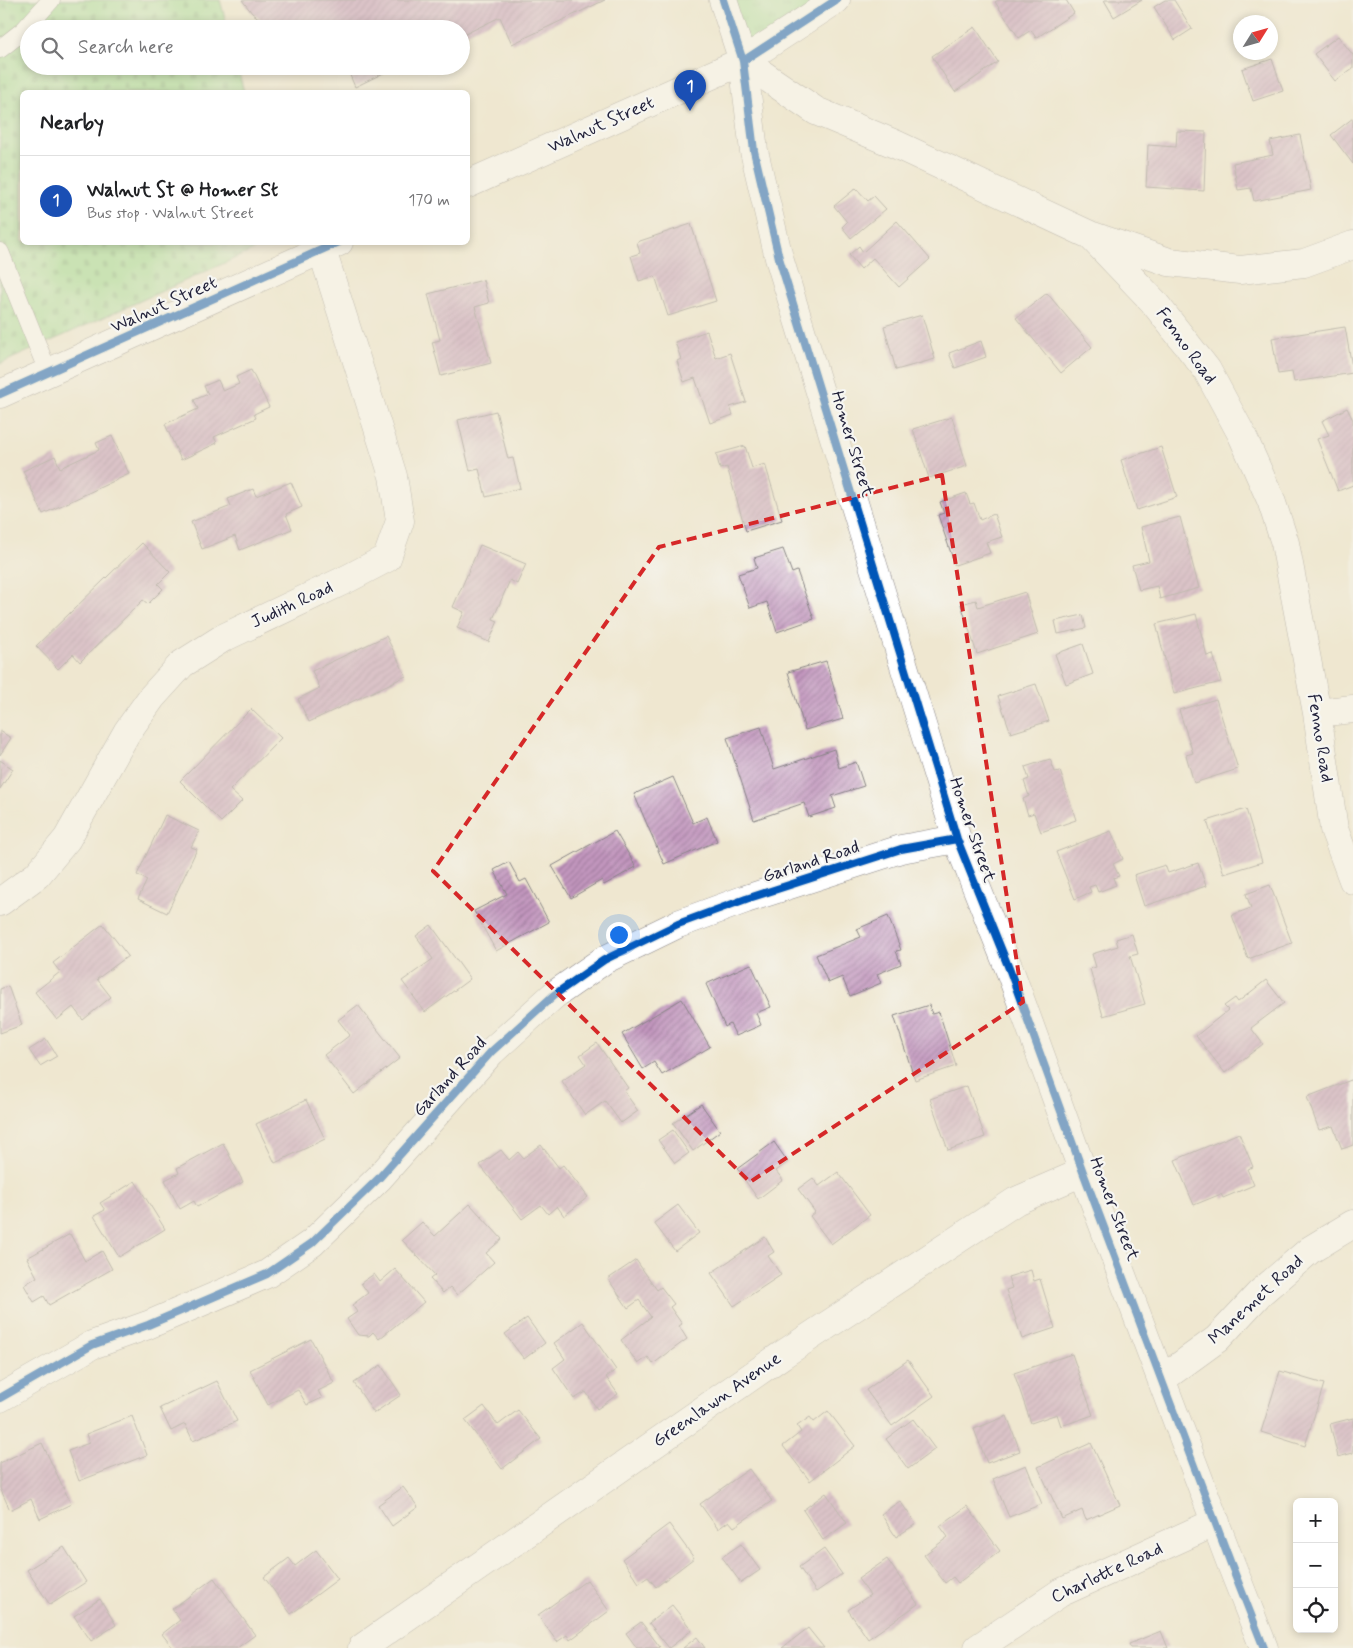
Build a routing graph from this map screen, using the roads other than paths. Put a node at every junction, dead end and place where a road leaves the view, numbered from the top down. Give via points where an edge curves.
1 (51, 0) edge
2 (723, 0) edge
3 (836, 0) edge
4 (33, 20) edge
5 (20, 33) edge
6 (0, 49) edge
7 (743, 61) junction
8 (470, 183) edge
9 (1090, 235) junction
10 (1353, 245) edge
11 (330, 246) edge
12 (0, 252) edge
13 (48, 372) junction
14 (0, 394) edge
15 (1353, 709) edge
16 (1317, 713) junction
17 (957, 838) junction
18 (1353, 880) edge
19 (0, 902) edge
20 (1083, 1172) junction
21 (1353, 1224) edge
22 (1162, 1379) junction
23 (0, 1398) edge
24 (1216, 1522) junction
25 (362, 1648) edge
26 (978, 1648) edge
27 (1264, 1648) edge

1 - 4 lane
2 - 7 street, Homer Street
3 - 7 street, Walnut Street
5 - 6 lane
7 - 8 street, Walnut Street
7 - 9 street, Fenno Road via 816,111 895,144
7 - 17 street, Homer Street via 753,146 779,258
9 - 10 street via 1169,262 1240,270 1304,262
9 - 16 street, Fenno Road via 1153,301 1207,370 1242,436 1272,500 1285,543
11 - 13 street, Walnut Street
11 - 19 street, Judith Road via 393,476 400,521 387,558 223,638 182,664 152,697 127,732 66,839 37,874
12 - 13 lane
13 - 14 street, Walnut Street
15 - 16 street
16 - 18 street, Fenno Road via 1334,829
17 - 20 street, Homer Street via 1010,971
17 - 23 street, Garland Road via 901,849 746,899 678,924 604,960 554,995 491,1052 379,1178 312,1243 267,1274 148,1325 92,1345
20 - 22 street, Homer Street
20 - 25 street, Greenlawn Avenue via 1016,1201 791,1349
21 - 22 street, Manemet Road via 1310,1250 1260,1293 1217,1339
22 - 24 street, Homer Street
24 - 26 street, Charlotte Road via 1060,1593
24 - 27 street, Homer Street

